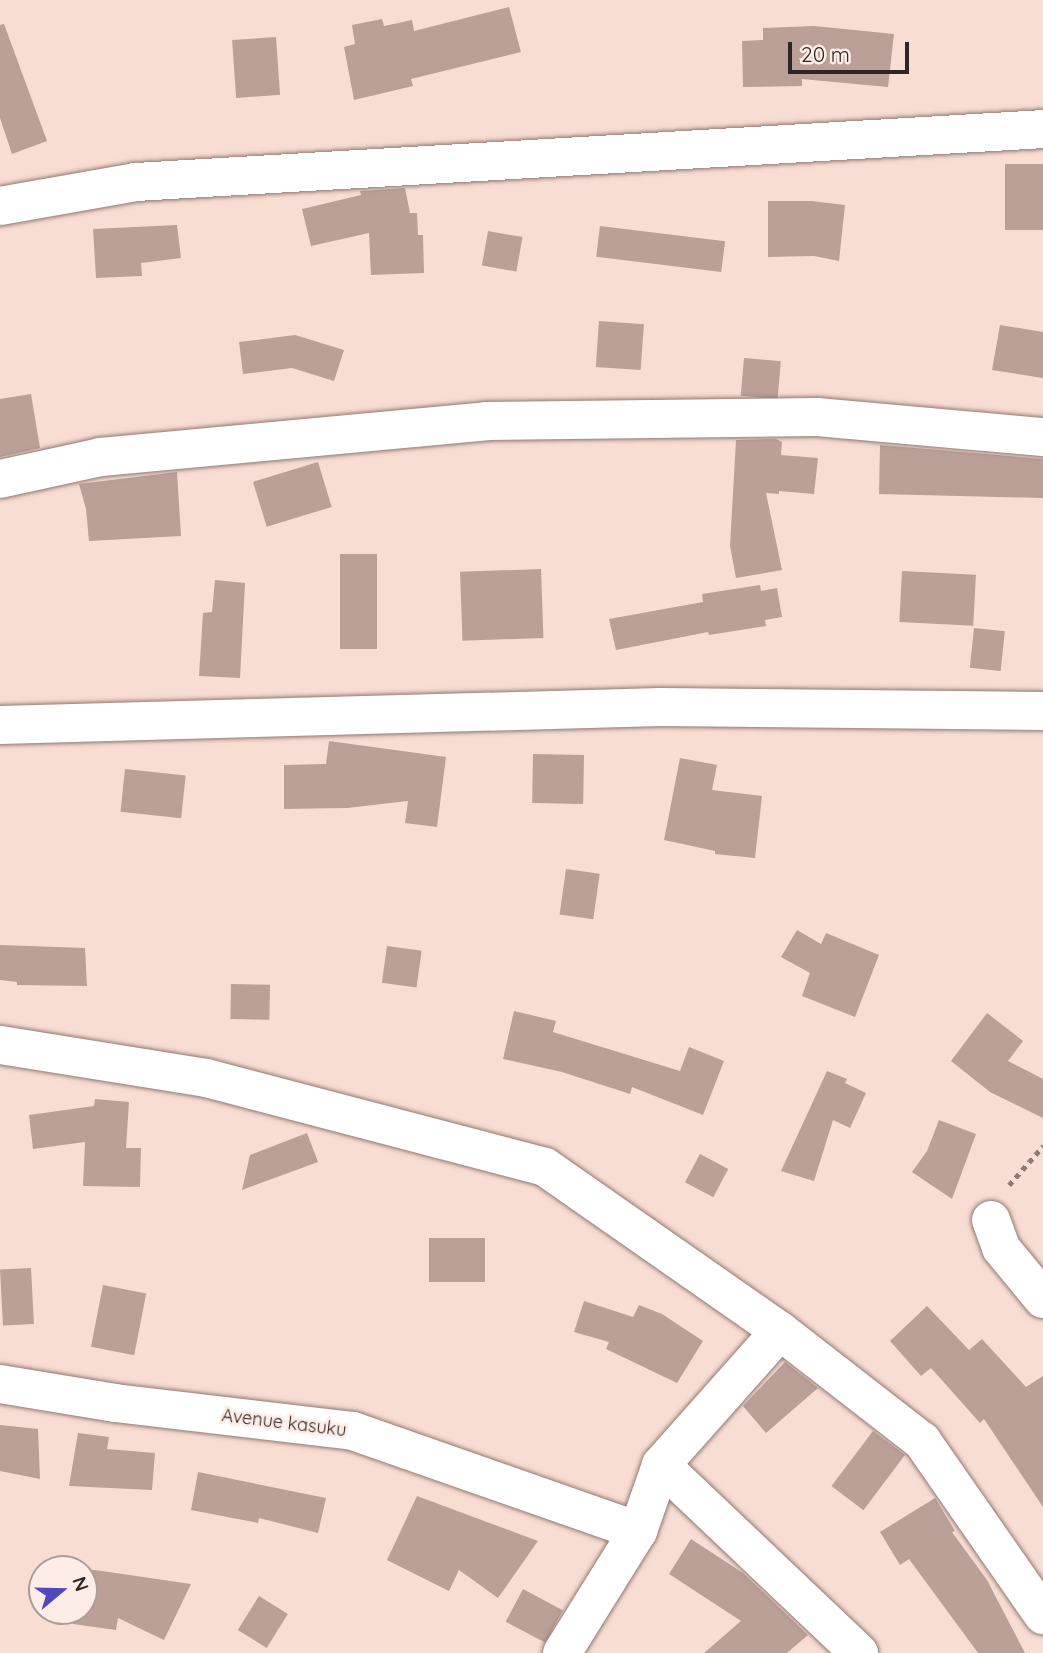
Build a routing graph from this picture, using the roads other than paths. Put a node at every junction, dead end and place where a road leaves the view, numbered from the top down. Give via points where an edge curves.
1 (1043, 129) edge
2 (0, 206) edge
3 (1043, 437) edge
4 (0, 479) edge
5 (1043, 710) edge
6 (0, 724) edge
7 (0, 1045) edge
8 (991, 1220) road end
9 (1043, 1299) edge
10 (780, 1331) junction
11 (0, 1384) edge
12 (661, 1465) junction
13 (638, 1531) junction
14 (1043, 1615) edge
15 (562, 1653) edge
16 (859, 1653) edge

1 - 2 street via 136,182
3 - 4 street via 817,417 486,421 101,457
5 - 6 street via 661,707
7 - 10 street via 206,1078 545,1167
8 - 9 street via 1001,1248
10 - 12 street
10 - 14 street via 922,1441
11 - 13 street, Avenue kasuku via 115,1403 353,1431
12 - 13 street
12 - 16 street
13 - 15 street

